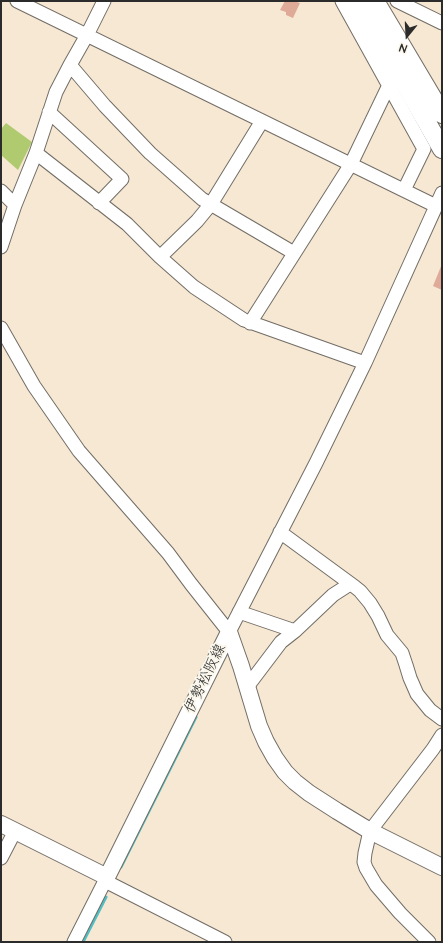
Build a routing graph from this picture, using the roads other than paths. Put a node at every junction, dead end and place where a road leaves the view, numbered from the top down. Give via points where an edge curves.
1 (17, 1) edge
2 (104, 1) edge
3 (342, 1) edge
4 (358, 1) edge
5 (375, 1) edge
6 (397, 1) edge
7 (442, 23) edge
8 (87, 36) junction
9 (70, 65) junction
10 (389, 85) junction
11 (49, 112) junction
12 (442, 114) edge
13 (262, 121) junction
14 (442, 149) edge
15 (36, 153) junction
16 (351, 164) junction
17 (404, 190) junction
18 (1, 191) edge
19 (442, 193) edge
20 (99, 203) junction
21 (211, 204) junction
22 (15, 205) junction
23 (436, 206) junction
24 (1, 247) edge
25 (294, 253) junction
26 (160, 257) junction
27 (250, 323) junction
28 (1, 328) edge
29 (365, 363) junction
30 (280, 532) junction
31 (350, 584) junction
32 (239, 612) junction
33 (295, 631) junction
34 (229, 632) junction
35 (247, 687) junction
36 (442, 719) edge
37 (442, 735) edge
38 (8, 827) edge
39 (370, 831) junction
40 (1, 858) edge
41 (442, 866) edge
42 (107, 877) junction
43 (74, 942) edge
44 (225, 942) edge
45 (429, 942) edge

1 - 8 street
2 - 8 street
3 - 10 street
4 - 14 highway
5 - 12 highway
6 - 7 street
8 - 9 street
8 - 13 street
9 - 11 street
9 - 21 street via 150,153
10 - 16 street
10 - 17 street via 424,148
11 - 15 street
11 - 20 street via 122,179
13 - 16 street
13 - 21 street
15 - 20 street
15 - 22 street
16 - 17 street
16 - 25 street
17 - 23 street
18 - 22 street
19 - 23 street
20 - 26 street via 127,224
21 - 25 street
21 - 26 street via 197,222
22 - 24 street
23 - 29 street
25 - 27 street
26 - 27 street via 194,287
27 - 29 street
28 - 34 street via 34,386 79,451 168,553
29 - 30 street
30 - 31 street
30 - 32 street
31 - 33 street via 333,595
31 - 36 street via 370,603 387,635 402,653 417,694 430,710
32 - 33 street
32 - 34 street
33 - 35 street via 281,642
34 - 35 main road, 伊勢松阪線
34 - 42 main road, 伊勢松阪線
35 - 39 main road, 伊勢松阪線 via 261,732 285,772 309,793
37 - 39 street
38 - 40 street
38 - 42 main road
39 - 41 main road, 伊勢松阪線
39 - 45 street via 365,852 366,868 396,909
42 - 43 street
42 - 44 street via 109,883

